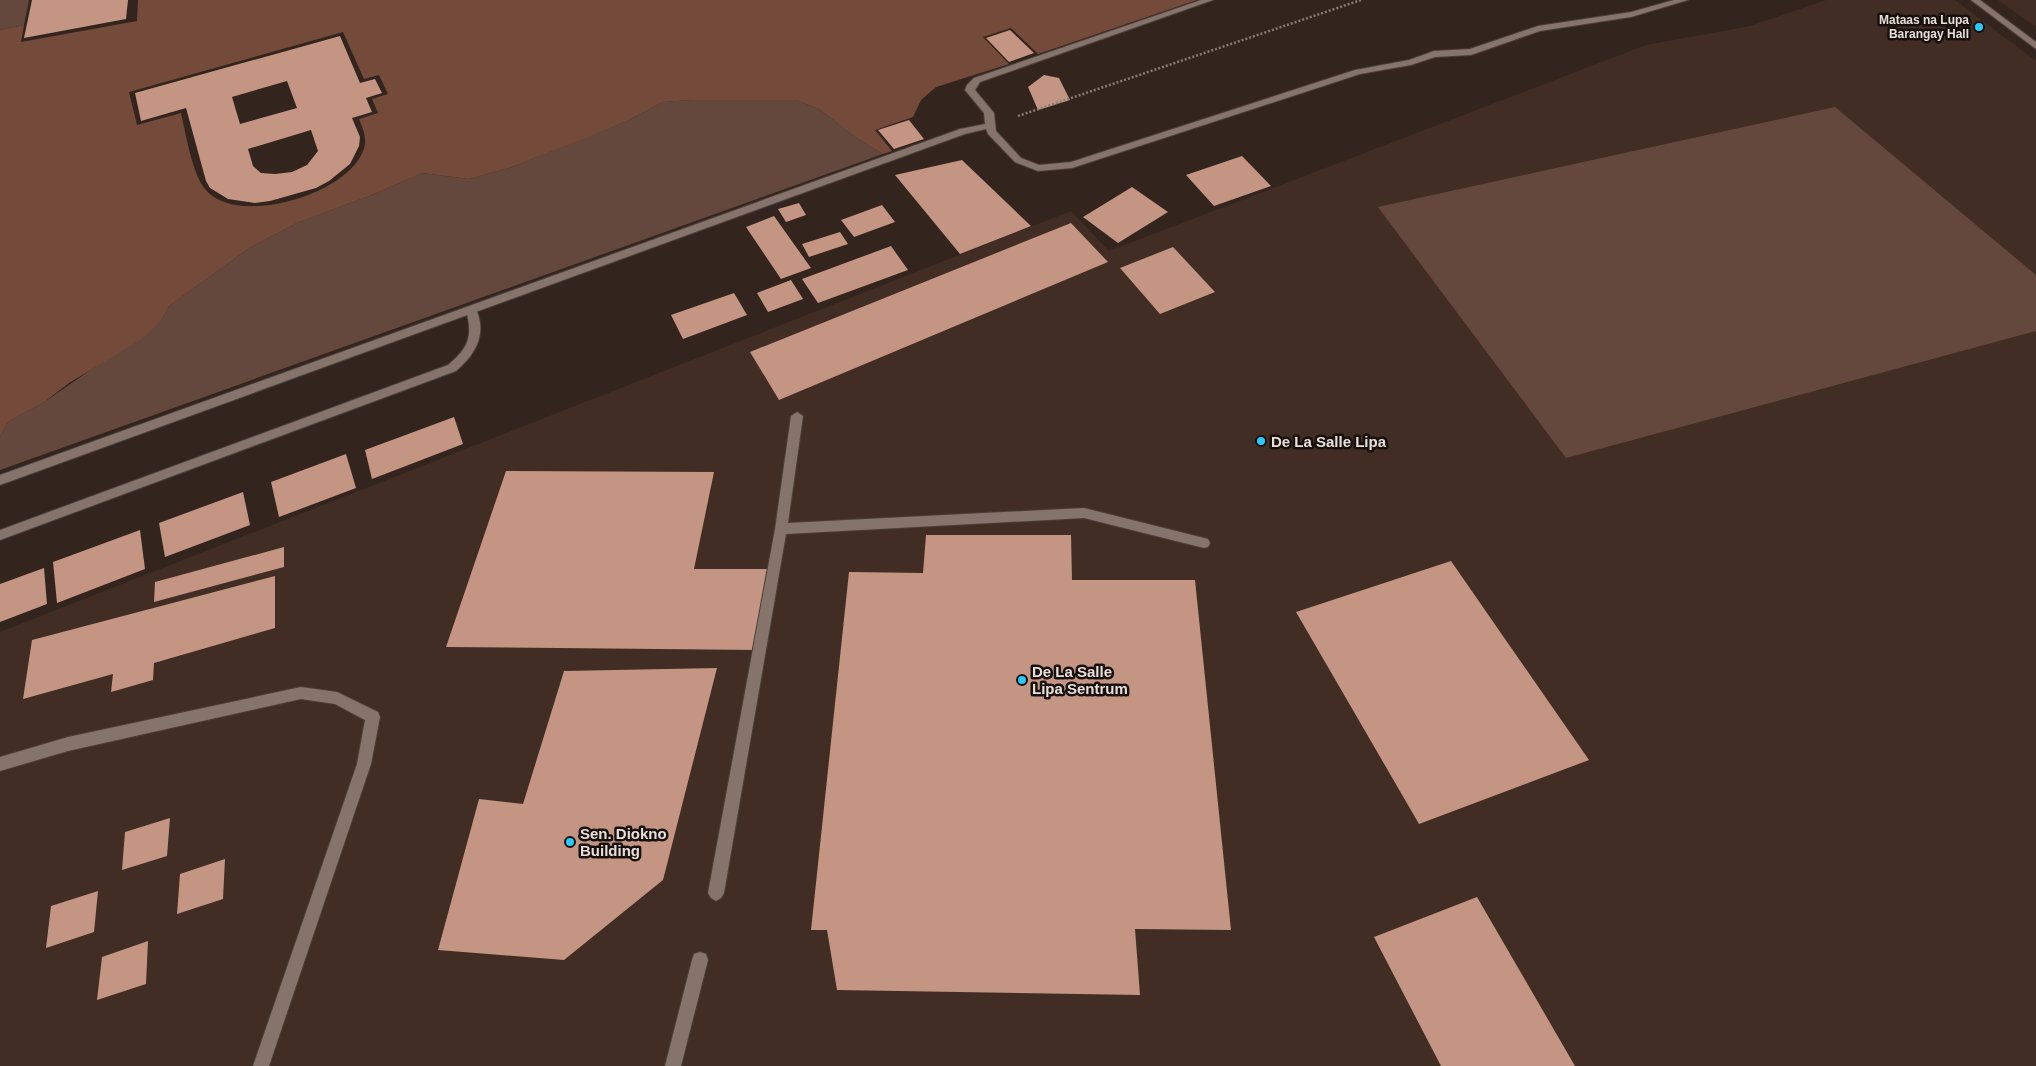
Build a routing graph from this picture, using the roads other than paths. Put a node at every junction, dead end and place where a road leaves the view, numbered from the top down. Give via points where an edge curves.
1 (1209, 0) edge
2 (1684, 0) edge
3 (1975, 0) edge
4 (2036, 46) edge
5 (989, 126) junction
6 (471, 310) junction
7 (797, 416) dead end
8 (0, 480) edge
9 (781, 529) junction
10 (0, 534) edge
11 (1204, 543) dead end
12 (0, 764) edge
13 (716, 893) dead end
14 (700, 960) dead end
15 (261, 1066) edge
16 (673, 1066) edge

1 - 5 street via 977,80 970,90 989,113
2 - 5 street via 1630,14 1538,29 1470,52 1434,54 1358,72 1072,165 1038,168 1028,165 1011,154
3 - 4 street
5 - 6 street via 964,131
6 - 8 street
6 - 10 street via 476,329 473,343 466,358 452,368
7 - 9 street
9 - 11 street via 1084,513
9 - 13 street
12 - 15 street via 68,744 301,693 337,698 373,717 364,764
14 - 16 street

